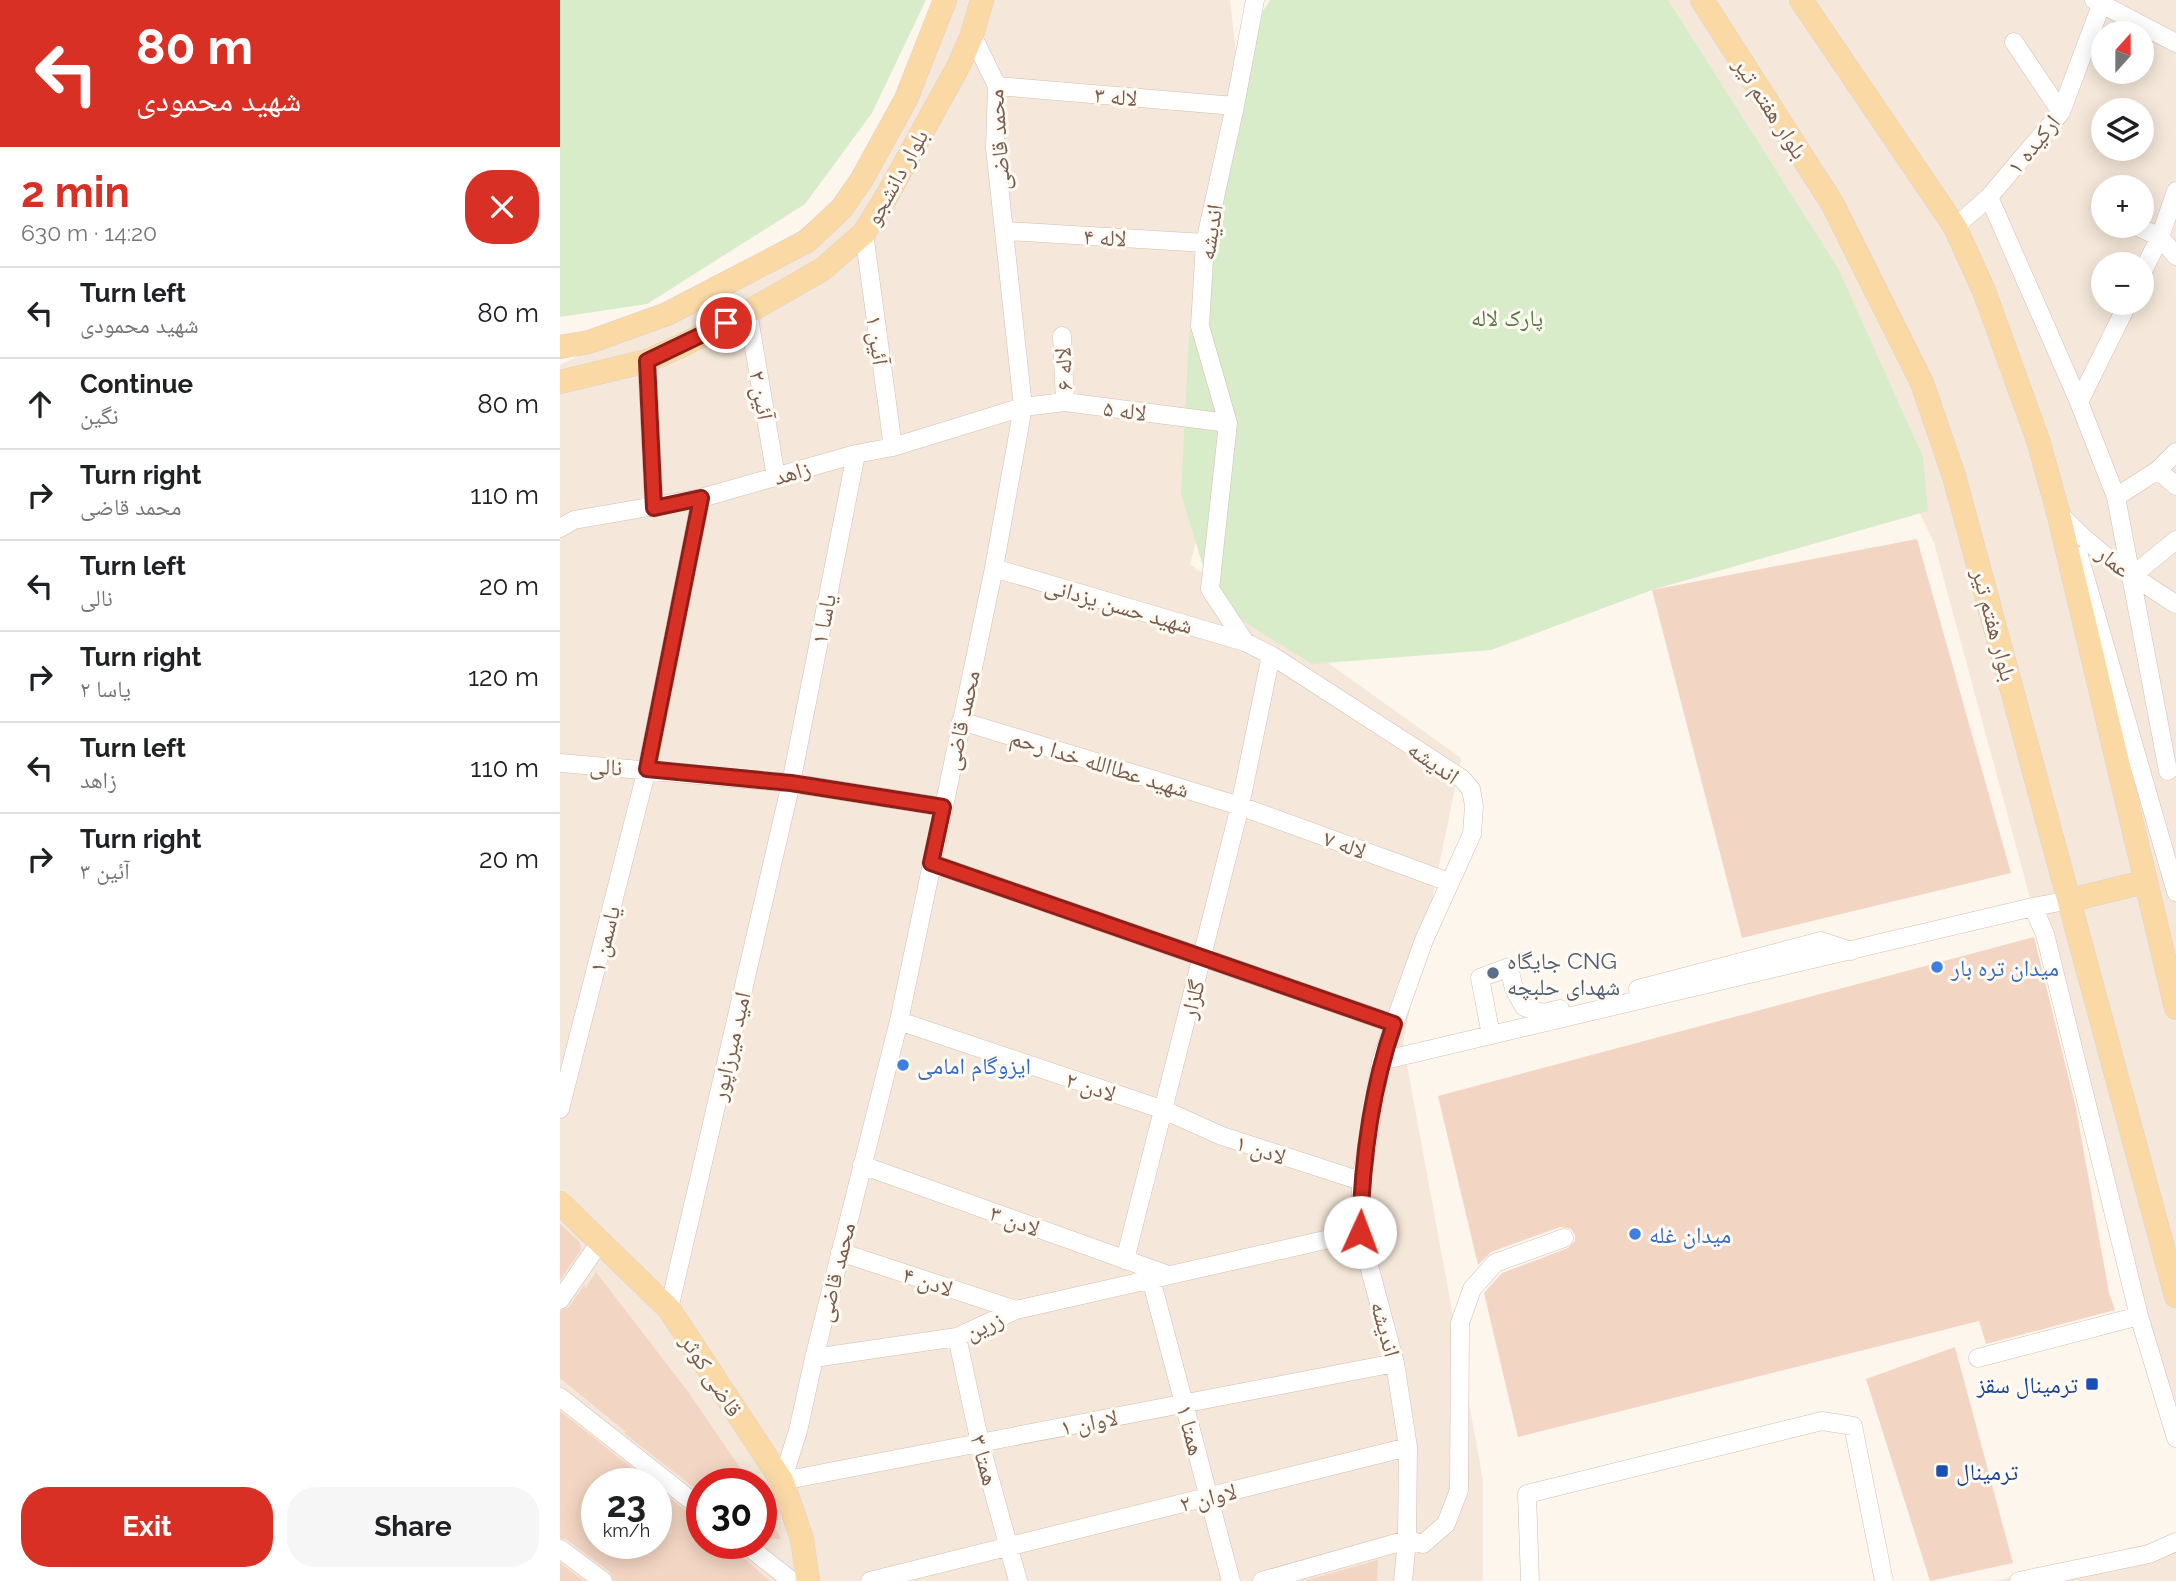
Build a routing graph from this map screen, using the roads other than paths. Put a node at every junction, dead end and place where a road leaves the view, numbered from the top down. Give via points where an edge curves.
1 (945, 0) edge
2 (982, 0) edge
3 (1255, 0) edge
4 (1702, 0) edge
5 (1801, 0) edge
6 (2099, 1) edge
7 (972, 35) junction
8 (2014, 42) dead end
9 (2176, 43) edge
10 (998, 86) junction
11 (1235, 106) junction
12 (2061, 112) junction
13 (2176, 191) edge
14 (1989, 197) junction
15 (1955, 227) junction
16 (1006, 231) junction
17 (864, 233) junction
18 (2154, 234) edge
19 (2160, 237) junction
20 (1205, 243) junction
21 (2152, 252) edge
22 (2176, 256) edge
23 (748, 312) junction
24 (2122, 315) edge
25 (1062, 336) dead end
26 (560, 347) edge
27 (647, 361) junction
28 (560, 382) edge
29 (1065, 402) junction
30 (2079, 402) junction
31 (1023, 407) junction
32 (1228, 423) junction
33 (893, 447) junction
34 (2176, 452) edge
35 (856, 454) junction
36 (2158, 470) junction
37 (776, 477) junction
38 (2176, 486) edge
39 (2116, 497) junction
40 (701, 498) junction
41 (654, 508) junction
42 (2064, 519) junction
43 (560, 528) edge
44 (2176, 540) edge
45 (994, 568) junction
46 (2132, 576) junction
47 (2176, 604) edge
48 (1245, 642) junction
49 (1271, 655) junction
50 (961, 720) junction
51 (560, 763) edge
52 (2172, 764) edge
53 (647, 769) junction
54 (791, 783) junction
55 (2149, 798) junction
56 (1240, 806) junction
57 (943, 807) junction
58 (931, 863) junction
59 (1449, 882) junction
60 (2144, 882) junction
61 (2176, 892) edge
62 (2071, 900) junction
63 (2033, 907) junction
64 (1851, 951) junction
65 (1202, 957) junction
66 (2175, 999) edge
67 (899, 1021) junction
68 (1394, 1024) junction
69 (1491, 1035) junction
70 (1381, 1061) junction
71 (560, 1109) edge
72 (1164, 1110) junction
73 (862, 1165) junction
74 (1362, 1181) junction
75 (560, 1203) edge
76 (1360, 1232) junction
77 (1563, 1237) dead end
78 (600, 1242) junction
79 (840, 1252) junction
80 (1125, 1260) junction
81 (1160, 1277) junction
82 (2176, 1296) edge
83 (560, 1300) edge
84 (669, 1310) junction
85 (1016, 1310) junction
86 (2139, 1316) junction
87 (957, 1337) junction
88 (814, 1358) junction
89 (1978, 1358) dead end
90 (1395, 1363) junction
91 (560, 1397) edge
92 (1184, 1404) junction
93 (2176, 1438) edge
94 (979, 1443) junction
95 (1408, 1447) junction
96 (782, 1481) junction
97 (686, 1496) edge
98 (1209, 1497) junction
99 (1406, 1540) junction
100 (2176, 1542) edge
101 (1008, 1547) junction
102 (560, 1549) edge
103 (764, 1559) edge
104 (603, 1581) edge
105 (792, 1581) edge
106 (808, 1581) edge
107 (870, 1581) edge
108 (1018, 1581) edge
109 (1231, 1581) edge
110 (1262, 1581) edge
111 (1403, 1581) edge
112 (1530, 1581) edge
113 (1884, 1581) edge
114 (2019, 1581) edge

1 - 26 main road, بلوار دانشجو via 906,99 862,179 842,208 807,241 667,314 589,342
2 - 7 main road, بلوار دانشجو
3 - 11 street, اندیشه
4 - 62 main road, بلوار هفتم تیر via 1832,203 1922,383 1954,476
5 - 15 main road
6 - 9 street
6 - 12 street, ارکیده ۱
7 - 10 street, محمد قاضی
7 - 17 main road, بلوار دانشجو
8 - 12 street
10 - 11 street, لاله ۳
10 - 16 street, محمد قاضی via 995,148
11 - 20 street, اندیشه
12 - 14 street, ارکیده ۱
13 - 19 street
14 - 15 street, ارکیده ۱
14 - 30 street
15 - 42 main road via 1984,291
16 - 20 street, لاله ۴
16 - 31 street, محمد قاضی
17 - 23 main road, بلوار دانشجو via 823,269
17 - 33 street, آئین ۱
18 - 19 street
19 - 21 street
19 - 22 street
20 - 32 street, اندیشه via 1200,326
23 - 27 main road, بلوار دانشجو
23 - 37 street, آئین ۲
24 - 30 street
25 - 29 street, لاله ۶
27 - 28 main road, بلوار دانشجو
27 - 41 street
29 - 31 street, لاله ۵
29 - 32 street, لاله ۵
30 - 39 street
31 - 33 street, زاهد
31 - 45 street, محمد قاضی
32 - 48 street, اندیشه via 1210,589
33 - 35 street, زاهد
34 - 36 street
35 - 37 street, زاهد
35 - 54 street, یاسا ۱
36 - 38 street
36 - 39 street
37 - 40 street, زاهد
39 - 46 street
40 - 41 street, زاهد
40 - 53 street, یاسمن ۱
41 - 43 street, زاهد via 574,520
42 - 46 street, عمار
42 - 55 street
42 - 60 main road
44 - 46 street
45 - 48 street, شهید حسن یزدانی
45 - 50 street, محمد قاضی
46 - 47 street, عمار
46 - 52 street
48 - 49 street, اندیشه
49 - 56 street, گلزار
49 - 59 street, اندیشه via 1461,778 1471,789 1472,834
50 - 56 street, شهید عطاالله خدا رحم
50 - 57 street, محمد قاضی
51 - 53 street, نالی
52 - 55 street
53 - 54 street, نالی
53 - 71 street, یاسمن ۱
54 - 57 street, نالی
54 - 84 street, امید میرزاپور
55 - 61 street
56 - 59 street, لاله ۷
56 - 65 street, گلزار
57 - 58 street, محمد قاضی
58 - 65 street
58 - 67 street, محمد قاضی
59 - 68 street, اندیشه
60 - 62 main road
60 - 66 main road
62 - 63 street
62 - 82 main road, بلوار هفتم تیر
63 - 64 street
63 - 86 street via 2046,934
64 - 69 street
64 - 69 street via 1821,942 1543,1013 1524,1007 1508,967 1479,978
65 - 68 street
65 - 72 street, گلزار
67 - 72 street, لادن ۲
67 - 73 street, محمد قاضی
68 - 70 street, اندیشه
69 - 70 street
70 - 74 street, اندیشه
72 - 74 street, لادن ۱ via 1222,1136
72 - 80 street, گلزار
73 - 79 street, محمد قاضی
73 - 80 street, لادن ۳
74 - 76 street, اندیشه
75 - 78 main road, قاضی کوثر
76 - 81 street, زرین
76 - 90 street, اندیشه
77 - 99 street via 1495,1263 1472,1289 1460,1322 1459,1490 1446,1524 1423,1544
78 - 83 street
78 - 84 main road, قاضی کوثر
79 - 85 street, لادن ۴
79 - 88 street, محمد قاضی
80 - 81 street, لادن ۳
81 - 85 street, زرین
81 - 92 street, همتا ۱
84 - 96 main road, قاضی کوثر
85 - 87 street, زرین
86 - 89 street
86 - 93 street
87 - 88 street, زرین
87 - 94 street, همتا ۳
88 - 96 street, محمد قاضی
90 - 92 street, لاوان ۱
90 - 95 street, اندیشه
91 - 97 street
92 - 94 street, لاوان ۱
92 - 98 street, همتا ۱
94 - 96 street, لاوان ۱
94 - 101 street, همتا ۳
95 - 98 street, لاوان ۲
95 - 99 street, اندیشه
96 - 106 main road, قاضی کوثر via 802,1539
98 - 101 street, لاوان ۲
98 - 109 street, همتا ۱
99 - 110 street
99 - 111 street, اندیشه
100 - 114 street via 2149,1554
101 - 107 street, لاوان ۲
101 - 108 street, همتا ۳
102 - 104 street
103 - 105 street
112 - 113 street via 1527,1494 1822,1421 1853,1426

